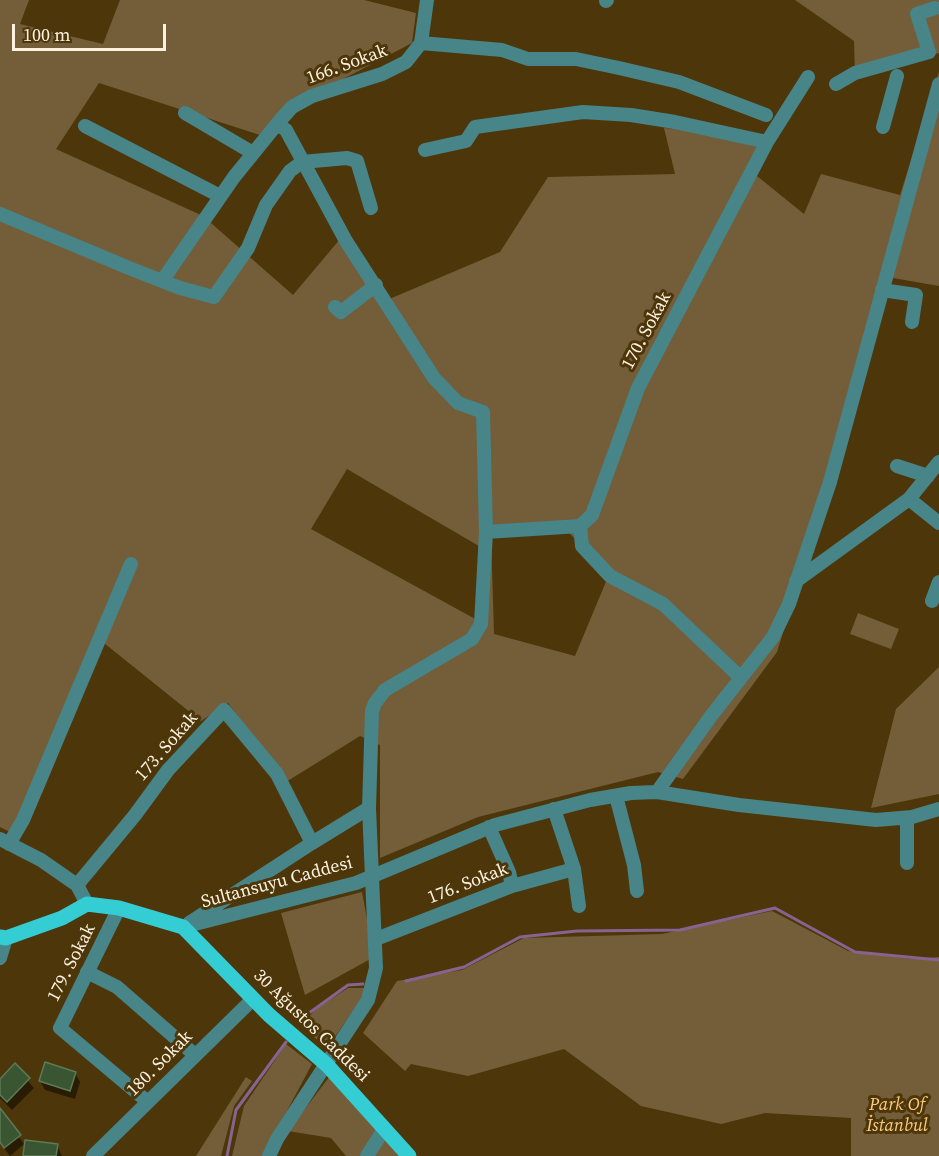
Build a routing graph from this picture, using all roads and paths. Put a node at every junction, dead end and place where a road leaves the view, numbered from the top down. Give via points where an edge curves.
1 (427, 0) edge
2 (935, 8) dead end
3 (421, 43) junction
4 (897, 76) dead end
5 (808, 77) dead end
6 (836, 84) dead end
7 (939, 84) edge
8 (185, 112) dead end
9 (766, 115) dead end
10 (277, 124) junction
11 (85, 126) dead end
12 (883, 127) dead end
13 (767, 142) junction
14 (425, 150) dead end
15 (253, 153) junction
16 (302, 162) junction
17 (220, 196) junction
18 (371, 208) dead end
19 (0, 214) edge
20 (162, 281) junction
21 (376, 285) junction
22 (882, 290) junction
23 (335, 307) dead end
24 (912, 322) dead end
25 (939, 462) edge
26 (897, 466) dead end
27 (928, 476) junction
28 (909, 499) junction
29 (939, 523) edge
30 (580, 526) junction
31 (486, 531) junction
32 (131, 564) dead end
33 (796, 581) junction
34 (939, 582) edge
35 (932, 601) dead end
36 (740, 677) junction
37 (657, 792) junction
38 (616, 796) junction
39 (369, 808) junction
40 (554, 809) junction
41 (939, 809) edge
42 (907, 818) junction
43 (489, 827) junction
44 (5, 842) edge
45 (312, 843) junction
46 (907, 863) dead end
47 (574, 869) junction
48 (372, 877) junction
49 (77, 885) junction
50 (512, 886) junction
51 (638, 891) dead end
52 (87, 904) junction
53 (579, 906) dead end
54 (119, 908) junction
55 (183, 927) junction
56 (3, 938) edge
57 (376, 939) junction
58 (0, 958) edge
59 (87, 972) junction
60 (254, 999) junction
61 (195, 1055) junction
62 (327, 1065) junction
63 (148, 1102) junction
64 (384, 1129) junction
65 (93, 1156) edge
66 (269, 1156) edge
67 (367, 1156) edge
68 (409, 1156) edge

1 - 3 street
2 - 6 street via 917,14 929,52 855,73
3 - 9 street via 502,50 528,59 576,59 679,81
3 - 10 street, 166. Sokak via 405,62 382,74 312,96 292,107
4 - 12 street
5 - 13 street, 170. Sokak
7 - 22 street
8 - 15 street
10 - 15 street, 166. Sokak
10 - 16 street via 286,130
11 - 17 street
13 - 14 street via 631,115 583,112 475,127 466,141
13 - 30 street, 170. Sokak via 638,388 592,515
15 - 17 street, 166. Sokak
16 - 18 street via 347,158 357,161
16 - 20 street via 290,171 266,205 248,248 214,297
16 - 21 street via 346,241
17 - 20 street, 166. Sokak
19 - 20 street
21 - 23 street via 341,312
21 - 31 street via 434,378 458,403 483,412
22 - 24 street via 916,295
22 - 33 street via 830,482
25 - 27 street
26 - 27 street
27 - 28 street
28 - 29 street
28 - 33 street
30 - 31 street
30 - 36 street via 582,546 610,576 663,604
31 - 39 street via 481,624 472,639 385,690 375,703
32 - 44 street via 22,820
33 - 36 street via 774,637
34 - 35 street
36 - 37 street
37 - 38 street
37 - 42 street via 876,820
38 - 40 street
38 - 51 street
39 - 45 street
39 - 48 street
40 - 43 street
40 - 47 street
41 - 42 street
42 - 46 street
43 - 48 street
43 - 50 street
44 - 49 street via 42,860
45 - 49 street, 173. Sokak via 277,774 224,710 168,770
45 - 55 street
47 - 50 street, 176. Sokak
47 - 53 street
48 - 55 street, Sultansuyu Caddesi
48 - 57 street, Sultansuyu Caddesi
49 - 52 street
50 - 57 street, 176. Sokak
52 - 54 main road, Sultansuyu Caddesi
52 - 56 main road via 62,918
54 - 55 main road, Sultansuyu Caddesi
54 - 59 street, 179. Sokak
55 - 60 main road, 30 Ağustos Caddesi
56 - 58 street
57 - 62 street, Sultansuyu Caddesi via 376,968 368,1000
59 - 61 street via 117,987
59 - 63 street, 179. Sokak via 60,1028
60 - 61 street, 180. Sokak
60 - 62 main road, 30 Ağustos Caddesi
61 - 63 street, 180. Sokak
62 - 64 main road, 30 Ağustos Caddesi
62 - 66 street, Sultansuyu Caddesi
63 - 65 street, 180. Sokak
64 - 67 street
64 - 68 main road, 30 Ağustos Caddesi

